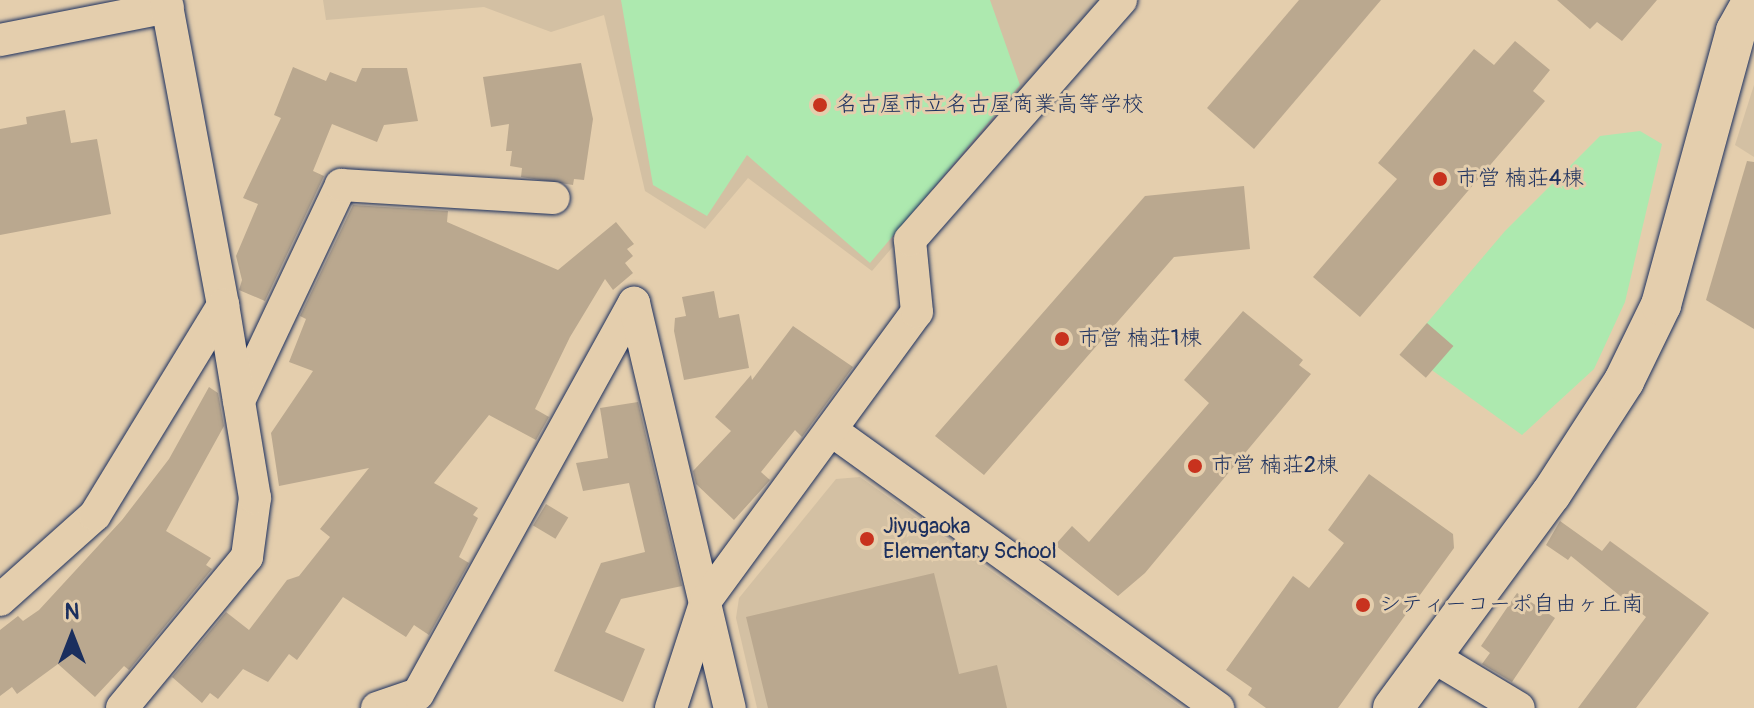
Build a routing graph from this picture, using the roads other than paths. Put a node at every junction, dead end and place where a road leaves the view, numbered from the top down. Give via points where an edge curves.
1 (1121, 0) edge
2 (1753, 0) edge
3 (167, 3) edge
4 (0, 40) edge
5 (554, 198) dead end
6 (223, 305) junction
7 (239, 401) junction
8 (831, 430) junction
9 (0, 600) edge
10 (706, 600) junction
11 (1432, 656) junction
12 (412, 701) edge
13 (122, 708) edge
14 (377, 708) edge
15 (671, 708) edge
16 (730, 708) edge
17 (1218, 708) edge
18 (1393, 708) edge
19 (1519, 708) edge

1 - 8 street via 910,240 917,312
2 - 11 street via 1736,31 1661,305 1624,381 1551,494
3 - 4 street
3 - 6 street
5 - 7 street via 341,185
6 - 7 street
6 - 9 street via 95,515
7 - 13 street via 255,498 247,557
8 - 10 street
8 - 17 street
10 - 12 street via 634,303
10 - 15 street
10 - 16 street
11 - 18 street
11 - 19 street
12 - 14 street

